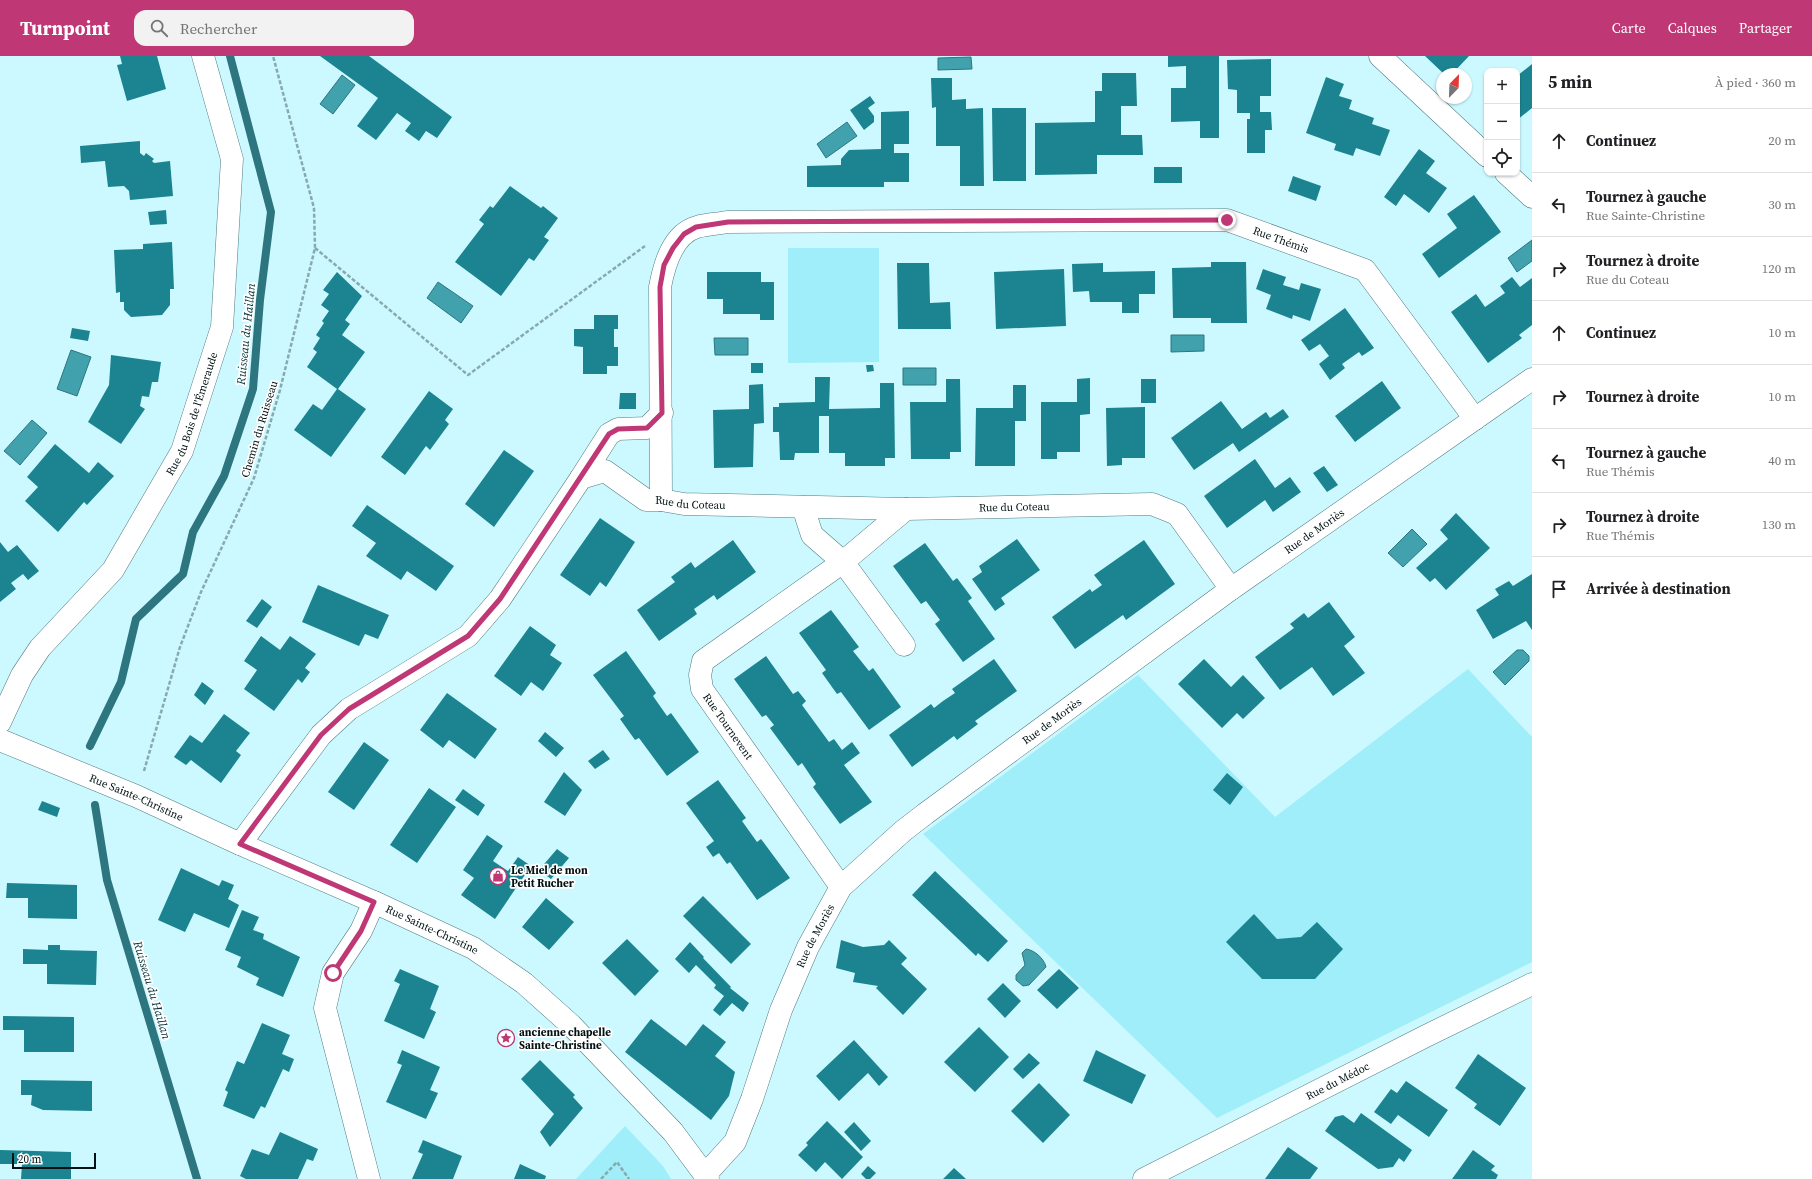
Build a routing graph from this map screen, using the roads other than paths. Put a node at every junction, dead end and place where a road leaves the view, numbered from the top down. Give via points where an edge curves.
1 (203, 56) edge
2 (1380, 56) edge
3 (1484, 153) edge
4 (1509, 176) edge
5 (1532, 197) edge
6 (1532, 379) edge
7 (662, 413) junction
8 (1475, 419) junction
9 (581, 478) junction
10 (661, 500) junction
11 (803, 507) junction
12 (906, 509) junction
13 (843, 562) junction
14 (1231, 589) junction
15 (904, 645) dead end
16 (0, 722) edge
17 (0, 740) edge
18 (240, 844) junction
19 (841, 887) junction
20 (374, 902) junction
21 (1531, 989) edge
22 (706, 1177) edge
23 (369, 1179) edge
24 (1144, 1179) edge

1 - 16 street, Rue du Bois de l'Émeraude via 232,159 222,327 182,451 112,570 40,648 22,675
2 - 3 street
4 - 5 street
6 - 8 street, Rue de Moriès
7 - 8 street, Rue Thémis via 660,287 664,265 681,238 696,227 728,222 1227,220 1365,270
7 - 9 street via 647,428 618,429 609,434
7 - 10 street, Rue Thémis
8 - 14 street, Rue de Moriès
9 - 10 street, Rue du Coteau via 605,471 646,500
9 - 18 street via 500,599 468,636 349,709 321,735
10 - 11 street, Rue du Coteau via 684,504
11 - 12 street, Rue du Coteau
11 - 13 street via 812,535
12 - 13 street, Rue Tournevent
12 - 14 street, Rue du Coteau via 1152,504 1177,514
13 - 15 street
13 - 19 street, Rue Tournevent via 703,661 700,675 702,689
14 - 19 street, Rue de Moriès via 903,831
17 - 18 street, Rue Sainte-Christine via 136,796
18 - 20 street, Rue Sainte-Christine
19 - 22 street, Rue de Moriès via 808,947 781,1010 735,1142
20 - 22 street, Rue Sainte-Christine via 473,948 524,982 571,1025 638,1094 673,1132
20 - 23 street via 361,931 333,973 325,1008
21 - 24 street, Rue du Médoc via 1412,1043

